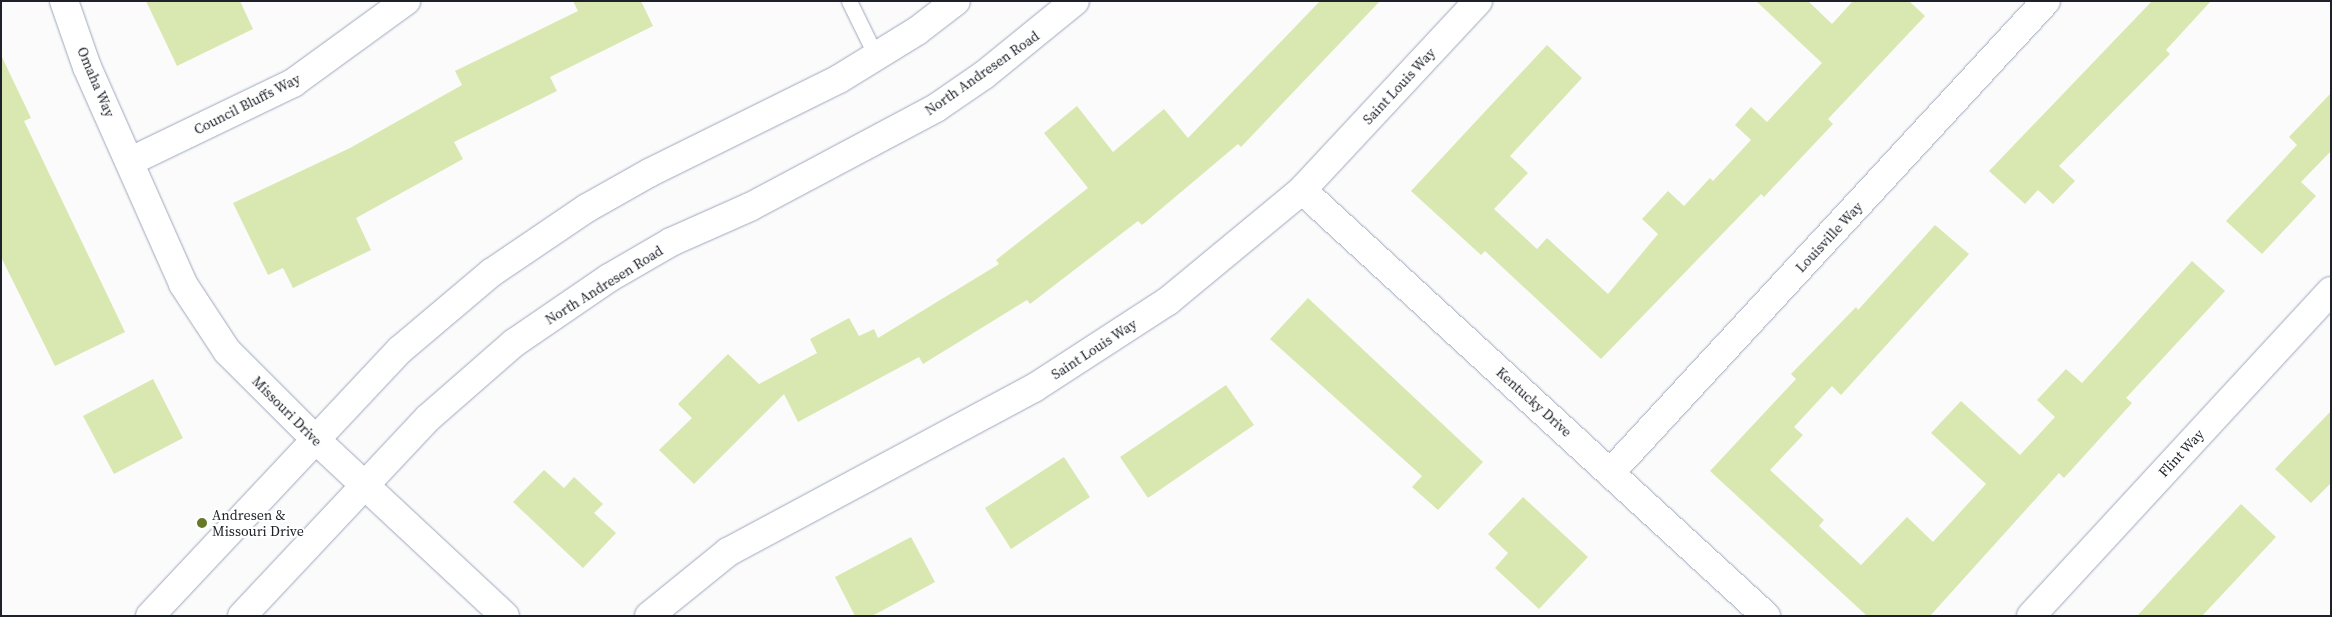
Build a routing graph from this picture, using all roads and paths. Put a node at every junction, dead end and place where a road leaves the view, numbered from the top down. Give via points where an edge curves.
1 (64, 1) edge
2 (406, 1) edge
3 (849, 1) edge
4 (956, 1) edge
5 (1075, 1) edge
6 (1478, 1) edge
7 (2046, 1) edge
8 (876, 56) junction
9 (131, 161) junction
10 (1302, 190) junction
11 (2331, 291) edge
12 (314, 438) junction
13 (1611, 472) junction
14 (363, 484) junction
15 (150, 616) edge
16 (242, 616) edge
17 (504, 616) edge
18 (649, 616) edge
19 (1766, 616) edge
20 (2031, 616) edge

1 - 9 street, Omaha Way via 87,67
2 - 9 street, Council Bluffs Way via 293,83
3 - 8 lane
4 - 8 street
5 - 14 street, North Andresen Road via 992,70 936,108 750,207 671,242 514,343 428,418
6 - 10 street, Saint Louis Way
7 - 13 street, Louisville Way
8 - 12 street via 728,136 649,173 587,208 491,273 401,349
9 - 12 street, Missouri Drive via 182,284 227,350
10 - 13 street, Kentucky Drive
10 - 18 street, Saint Louis Way via 1168,301 1101,345 1034,388 728,552
11 - 20 street, Flint Way
12 - 14 street, Missouri Drive
12 - 15 street
13 - 19 street, Kentucky Drive
14 - 16 street, North Andresen Road
14 - 17 street, Missouri Drive

